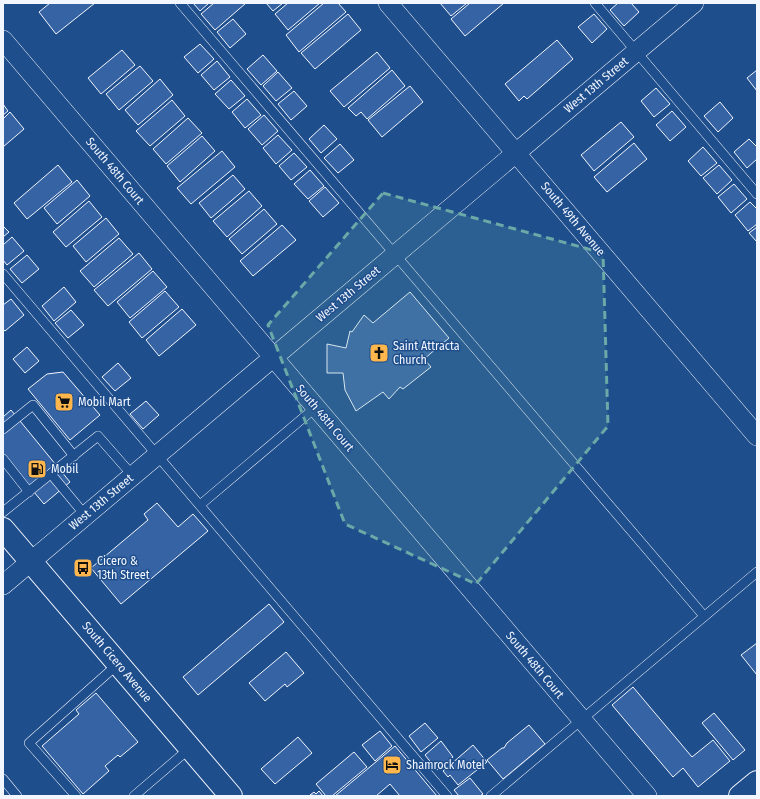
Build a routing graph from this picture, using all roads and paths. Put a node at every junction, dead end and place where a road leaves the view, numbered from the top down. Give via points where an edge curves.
1 (180, 3) edge
2 (388, 3) edge
3 (595, 3) edge
4 (694, 3) edge
5 (3, 40) edge
6 (636, 52) junction
7 (516, 153) junction
8 (757, 194) edge
9 (395, 254) junction
10 (3, 274) edge
11 (273, 357) junction
12 (316, 407) junction
13 (3, 429) edge
14 (757, 436) edge
15 (157, 455) junction
16 (74, 456) junction
17 (3, 459) edge
18 (51, 474) junction
19 (133, 476) junction
20 (29, 492) junction
21 (200, 505) junction
22 (3, 512) edge
23 (85, 515) junction
24 (3, 529) edge
25 (31, 561) junction
26 (757, 572) edge
27 (3, 584) edge
28 (704, 616) junction
29 (118, 664) junction
30 (582, 719) junction
31 (190, 748) junction
32 (3, 780) edge
33 (757, 782) edge
34 (13, 795) edge
35 (76, 796) edge
36 (134, 796) edge
37 (231, 796) edge
38 (447, 796) edge
39 (491, 796) edge
40 (648, 796) edge
41 (740, 796) edge

1 - 9 lane
2 - 7 street, South 49th Avenue
3 - 6 lane
4 - 6 street, West 13th Street
5 - 11 street, South 48th Court
6 - 7 street, West 13th Street
6 - 8 lane
7 - 9 street, West 13th Street
7 - 14 street, South 49th Avenue
9 - 11 street, West 13th Street
9 - 28 lane
10 - 15 lane
11 - 12 street, South 48th Court
11 - 15 street, West 13th Street
12 - 21 lane
12 - 30 street, South 48th Court
13 - 16 lane via 33,405
15 - 19 street, West 13th Street
15 - 21 lane
16 - 18 lane
16 - 19 lane via 98,436
17 - 20 lane
18 - 20 lane
18 - 23 lane
19 - 23 street, West 13th Street
20 - 22 lane
21 - 38 lane
23 - 25 street, West 13th Street
24 - 25 main road, South Cicero Avenue
25 - 27 street, West 13th Street
25 - 29 main road, South Cicero Avenue
26 - 28 lane
28 - 30 lane
29 - 31 main road, South Cicero Avenue
29 - 35 lane via 29,743
30 - 39 lane
30 - 40 street, South 48th Court
31 - 36 lane
31 - 37 main road, South Cicero Avenue
32 - 34 lane
33 - 41 main road

